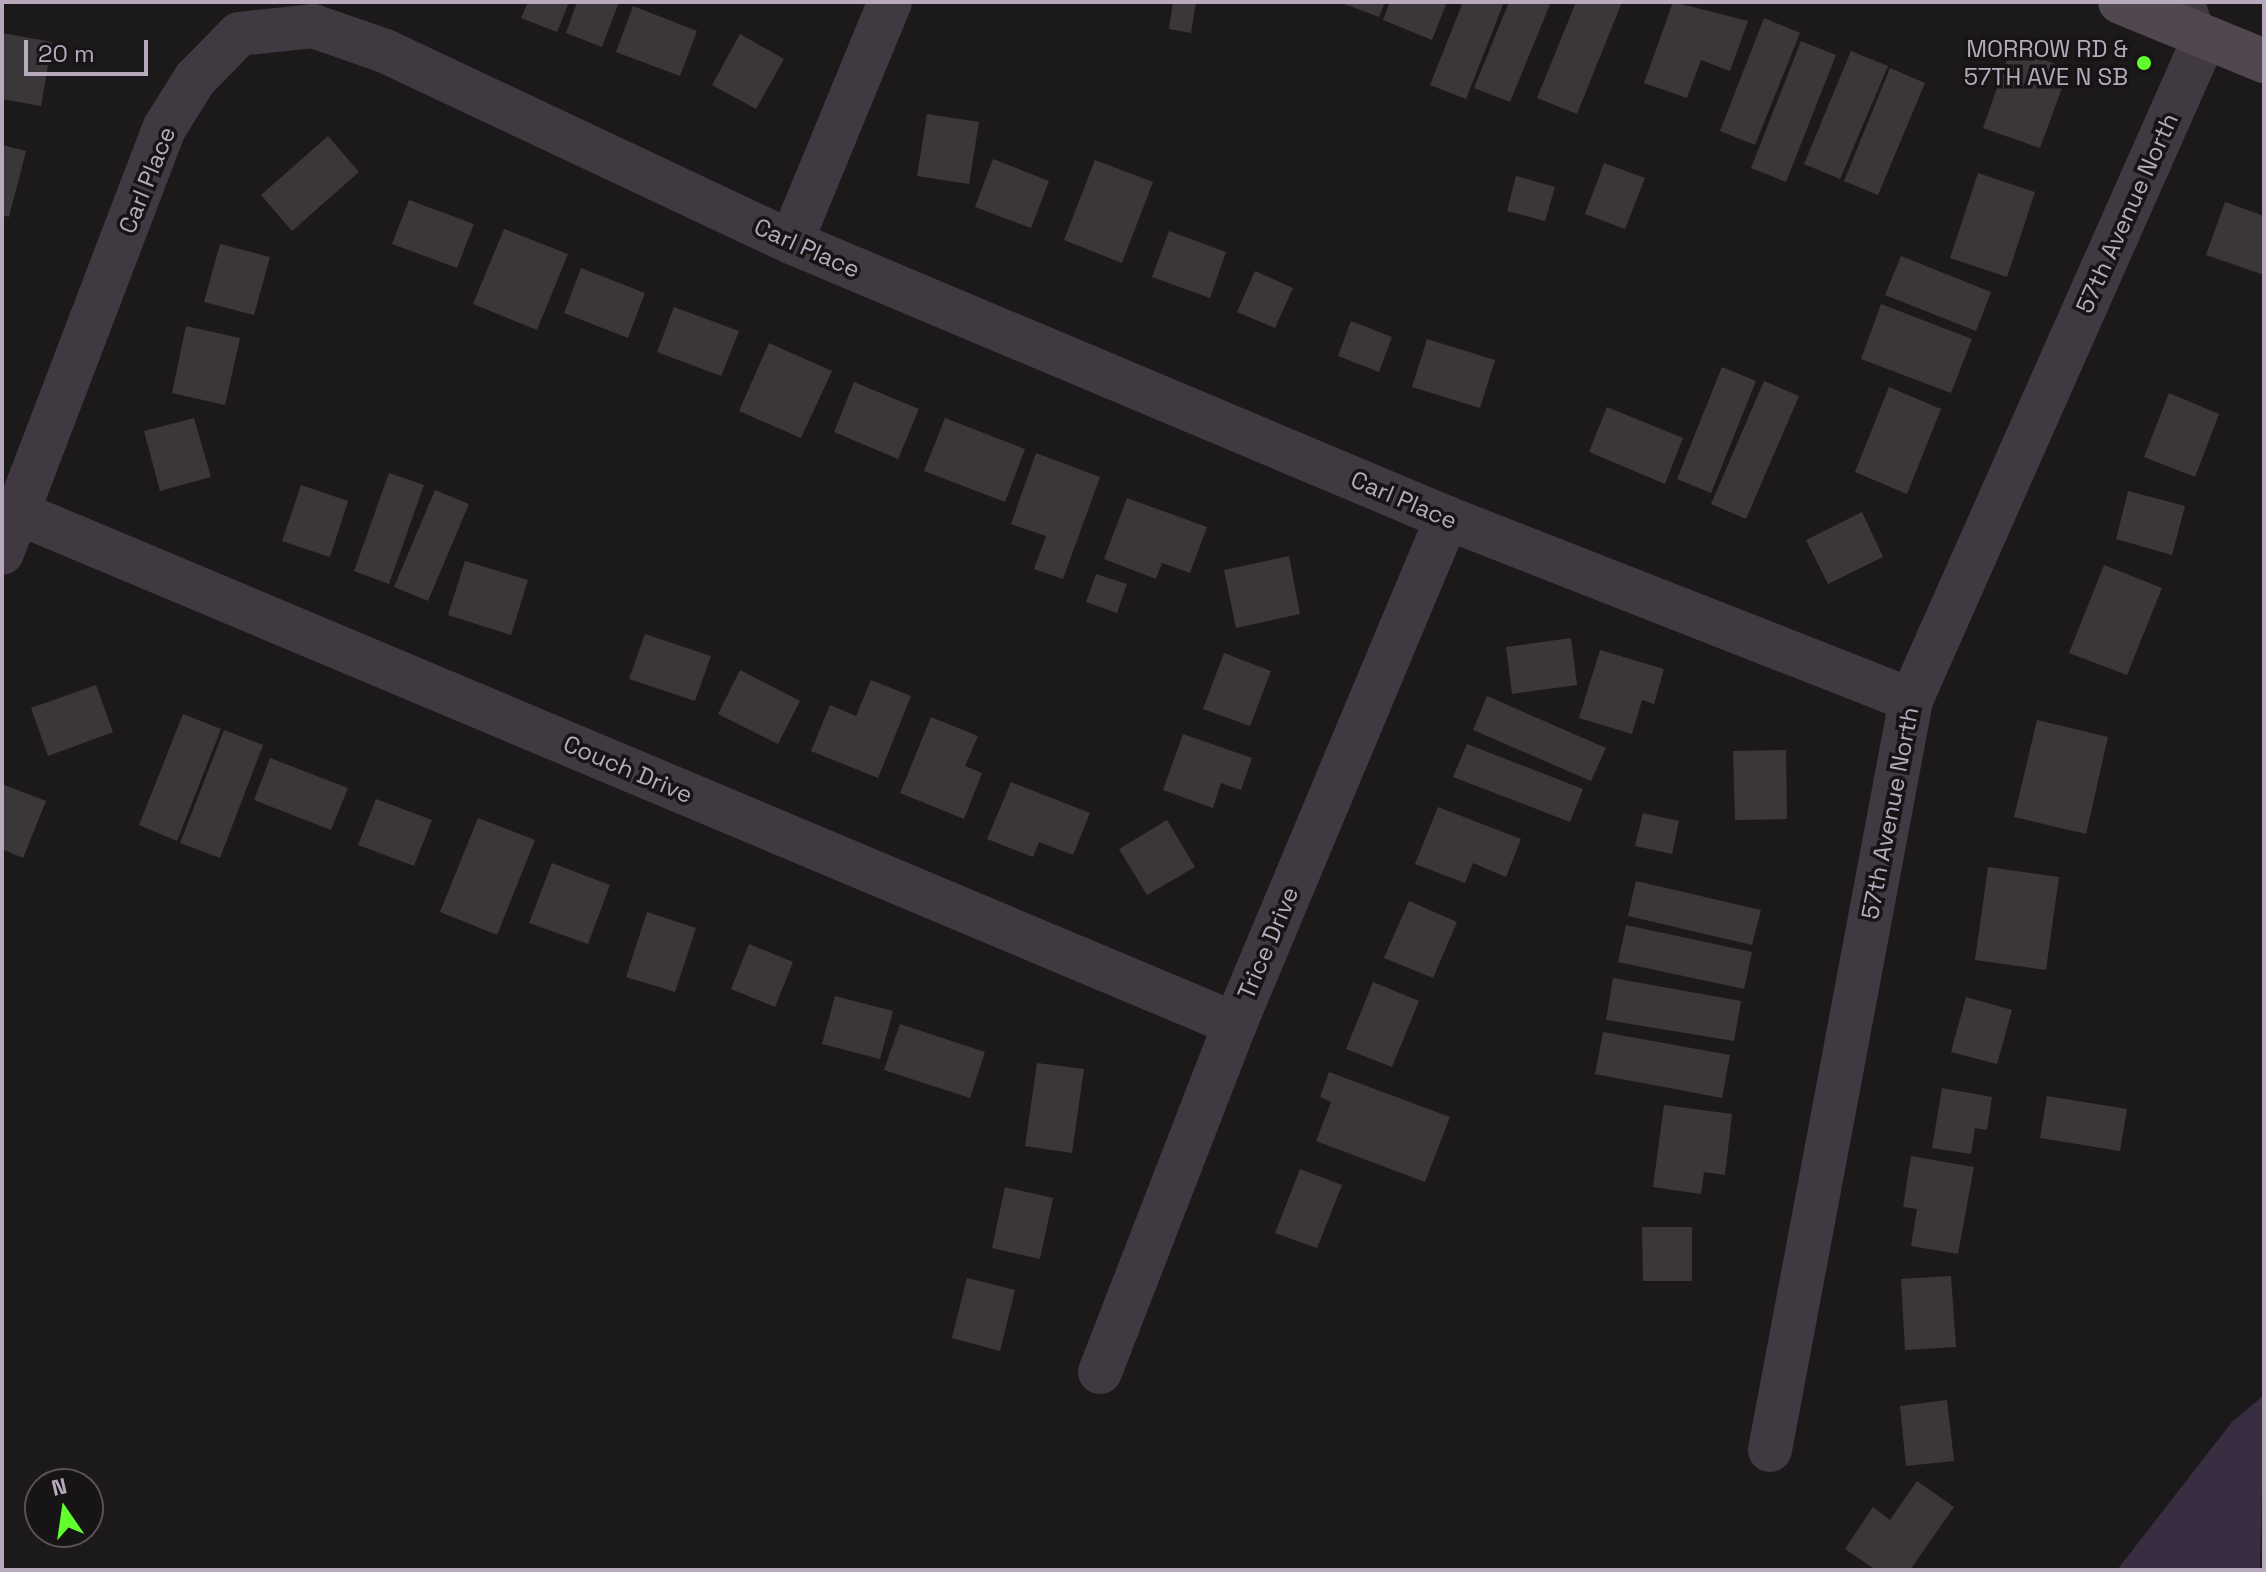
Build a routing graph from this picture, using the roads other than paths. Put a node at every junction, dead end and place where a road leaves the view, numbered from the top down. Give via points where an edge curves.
1 (890, 2) edge
2 (2120, 2) edge
3 (2199, 20) edge
4 (2264, 61) edge
5 (791, 242) junction
6 (21, 514) junction
7 (1447, 518) junction
8 (2, 553) edge
9 (1911, 700) junction
10 (1235, 1024) junction
11 (1100, 1372) dead end
12 (1770, 1450) dead end

1 - 5 street
2 - 3 street
3 - 4 street
3 - 9 street, 57th Avenue North
5 - 6 street, Carl Place via 385,51 313,26 239,34 195,79 165,127
5 - 7 street, Carl Place
6 - 8 street, Carl Place
6 - 10 street, Couch Drive
7 - 9 street, Carl Place
7 - 10 street, Trice Drive
9 - 12 street, 57th Avenue North
10 - 11 street, Trice Drive

